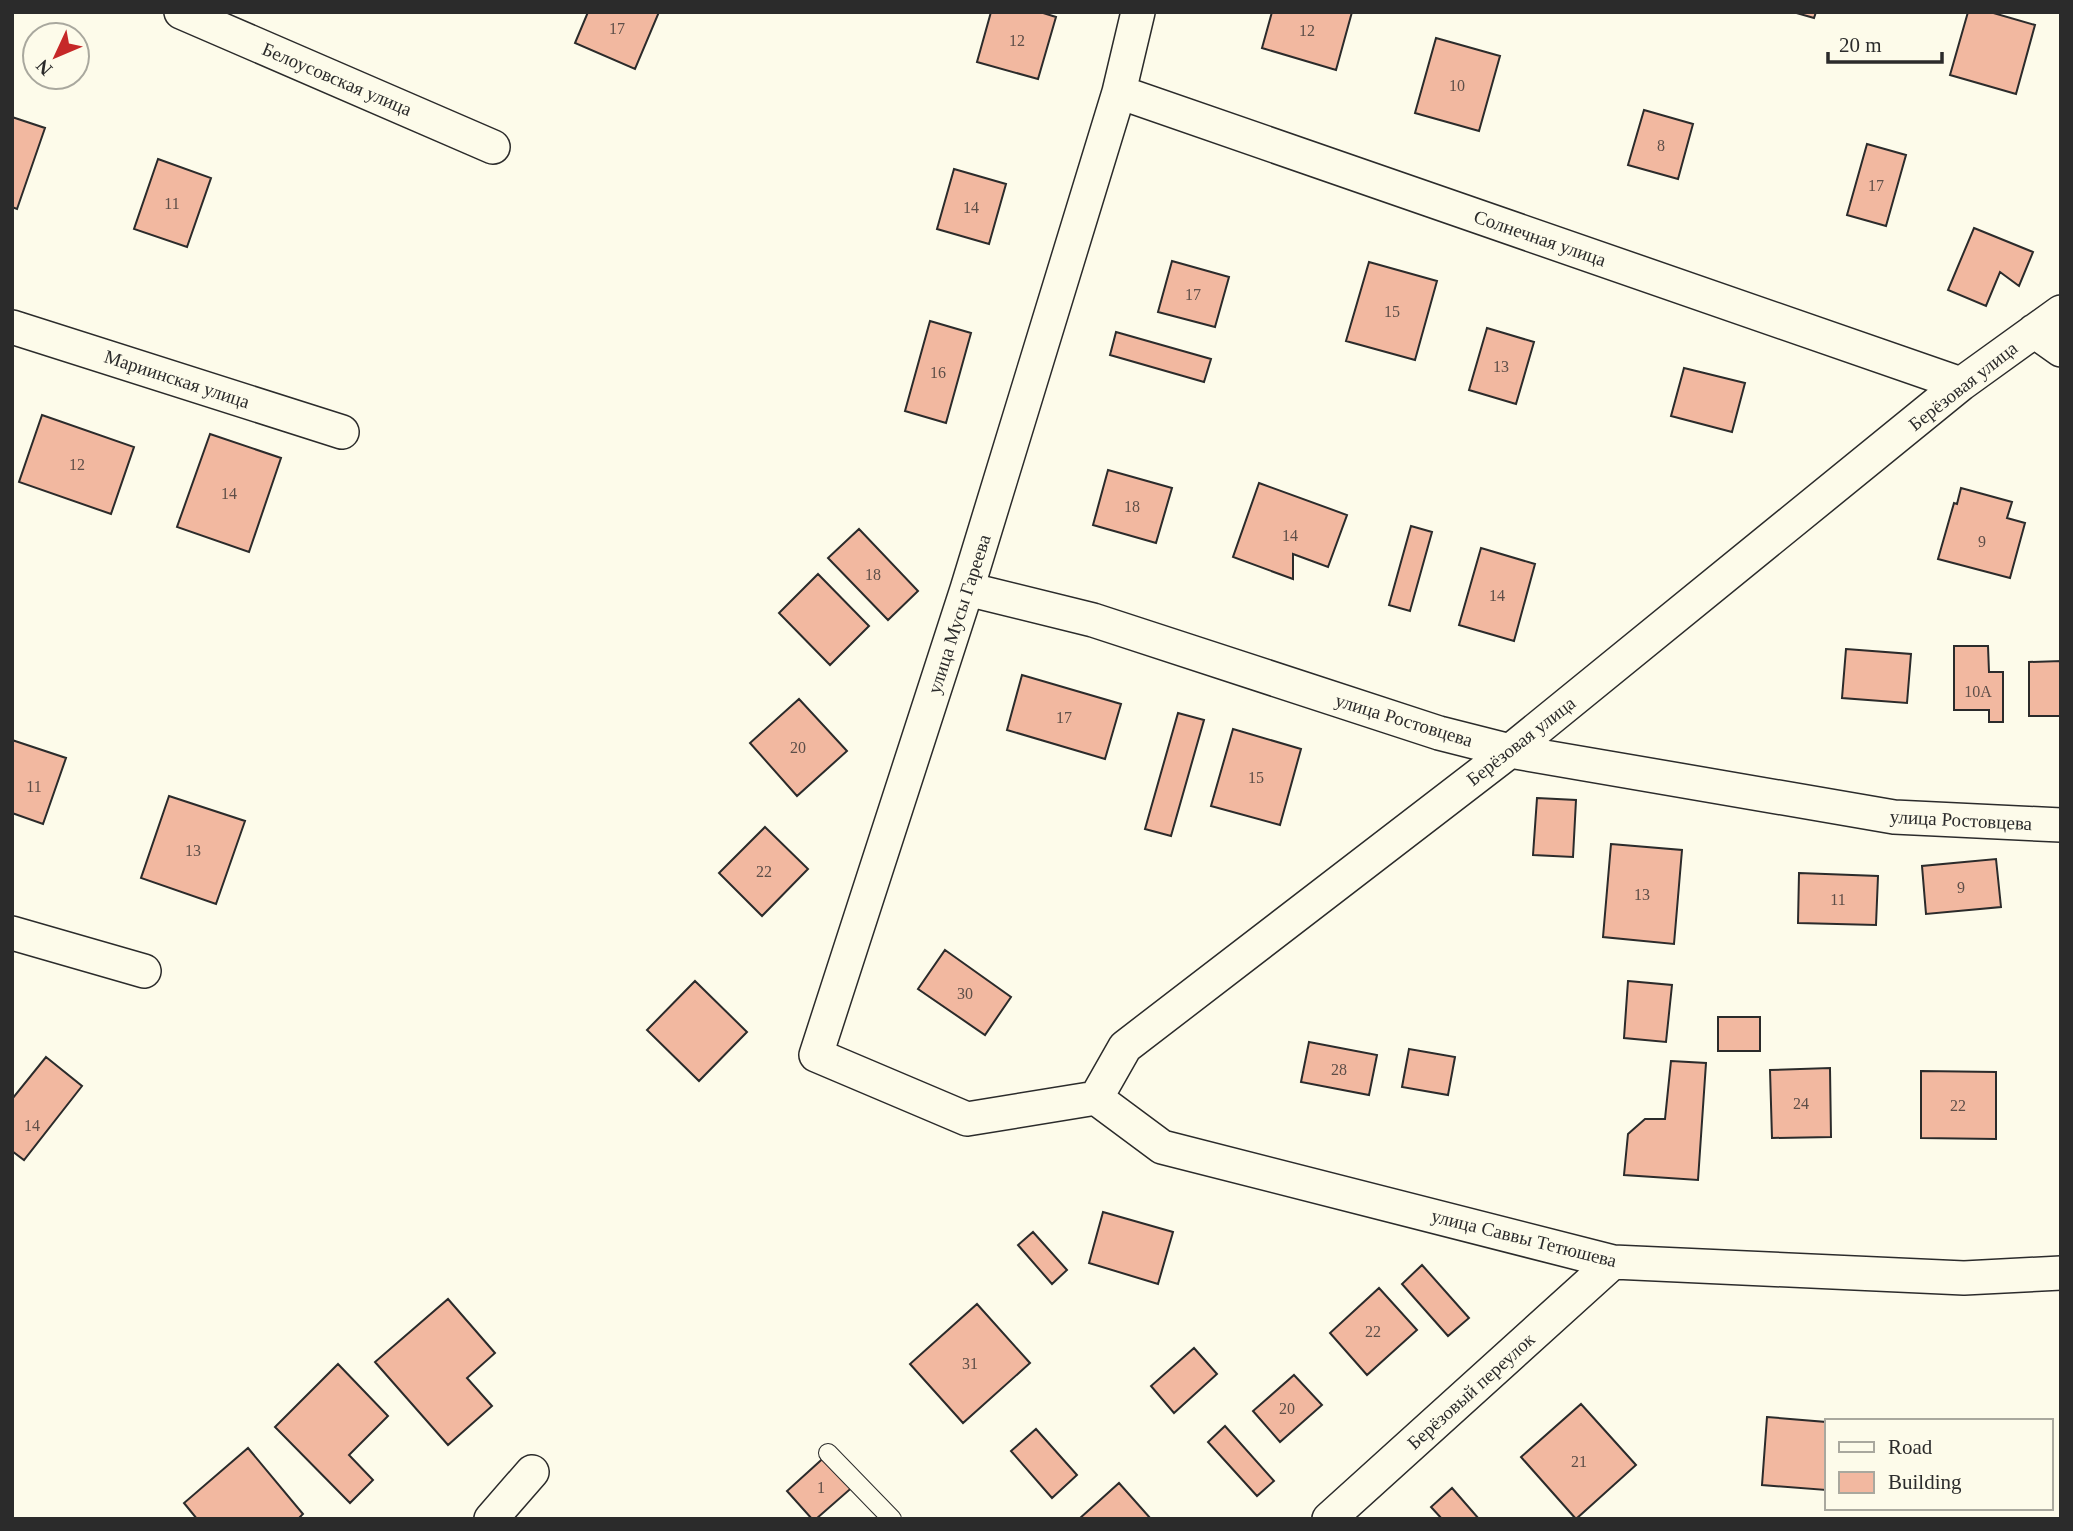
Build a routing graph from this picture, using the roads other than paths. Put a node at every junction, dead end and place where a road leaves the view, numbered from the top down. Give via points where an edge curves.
1 (181, 12) edge
2 (1138, 12) edge
3 (1119, 92) junction
4 (493, 147) dead end
5 (2061, 312) edge
6 (12, 327) edge
7 (2034, 331) junction
8 (2061, 350) edge
9 (1961, 384) junction
10 (342, 432) dead end
11 (967, 589) junction
12 (1510, 751) junction
13 (2061, 825) edge
14 (12, 933) edge
15 (144, 971) dead end
16 (1096, 1098) junction
17 (1613, 1262) junction
18 (2061, 1273) edge
19 (828, 1453) dead end
20 (532, 1472) dead end
21 (491, 1519) edge
22 (892, 1519) edge
23 (1329, 1519) edge

1 - 4 street, Белоусовская улица
2 - 3 street, улица Мусы Гареева
3 - 9 street, Солнечная улица
3 - 11 street, улица Мусы Гареева
5 - 7 street, Берёзовая улица
6 - 10 street, Мариинская улица
7 - 8 street
7 - 9 street, Берёзовая улица
9 - 12 street, Берёзовая улица
11 - 12 street, улица Ростовцева via 1093,620 1439,733
11 - 16 street, улица Мусы Гареева via 816,1055 967,1119
12 - 13 street, улица Ростовцева via 1895,817
12 - 16 street, Берёзовая улица via 1125,1047
14 - 15 street
16 - 17 street, улица Саввы Тетюшева via 1162,1147
17 - 18 street, улица Саввы Тетюшева via 1964,1278
17 - 23 street, Берёзовый переулок
19 - 22 lane
20 - 21 street

